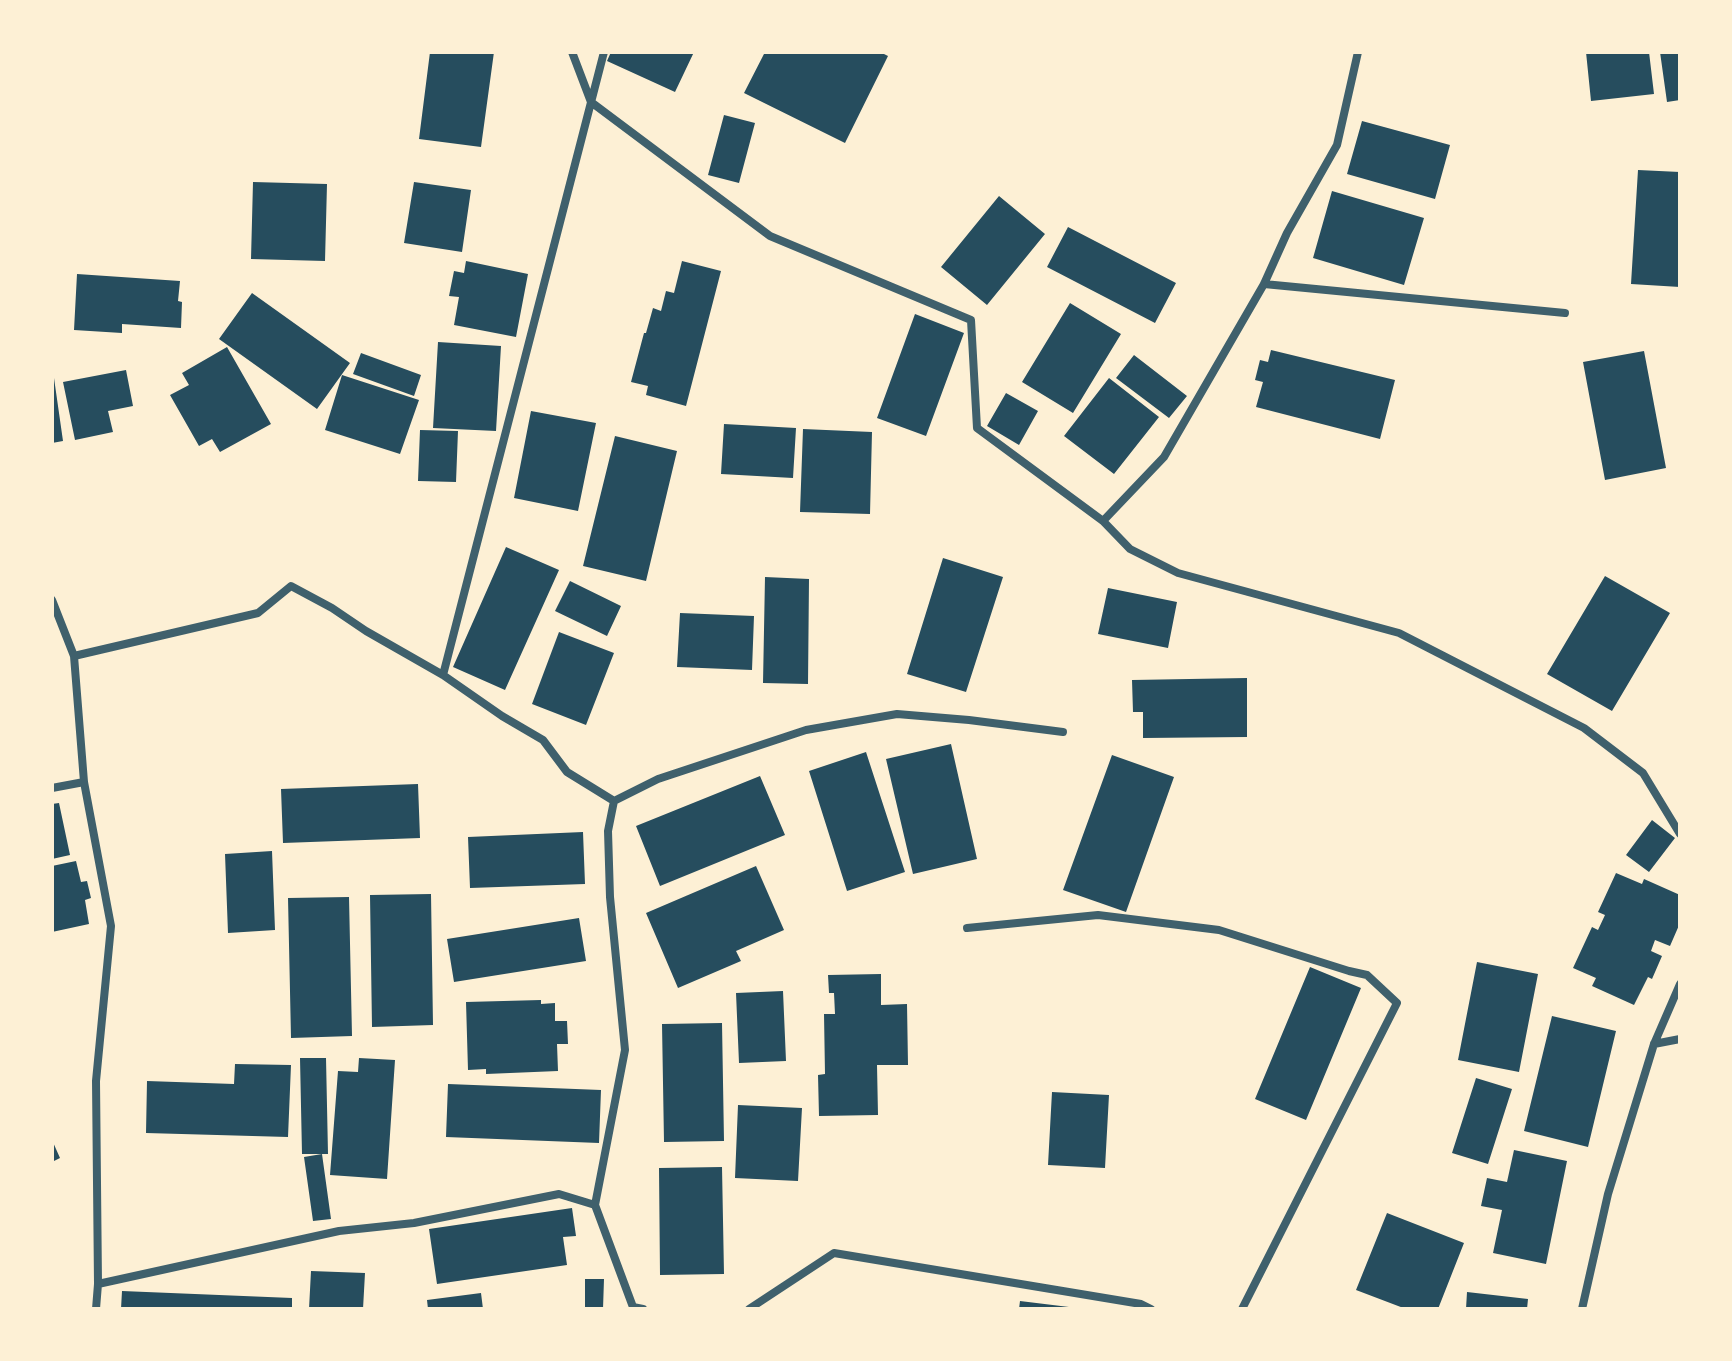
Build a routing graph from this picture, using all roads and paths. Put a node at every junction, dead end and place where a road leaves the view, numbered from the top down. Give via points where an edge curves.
1 (572, 52) edge
2 (604, 52) edge
3 (1358, 52) edge
4 (591, 102) junction
5 (1264, 284) junction
6 (1565, 313) dead end
7 (1103, 521) junction
8 (52, 600) edge
9 (74, 656) junction
10 (443, 675) junction
11 (1063, 732) dead end
12 (84, 782) junction
13 (52, 788) edge
14 (614, 801) junction
15 (1680, 834) edge
16 (967, 928) dead end
17 (1680, 984) edge
18 (1680, 1039) edge
19 (1654, 1044) junction
20 (595, 1205) junction
21 (98, 1284) junction
22 (96, 1309) edge
23 (643, 1309) edge
24 (749, 1309) edge
25 (1151, 1309) edge
26 (1242, 1309) edge
27 (1582, 1309) edge

1 - 4 street
2 - 4 street
3 - 5 street via 1337,145
4 - 7 street via 770,236 971,320 977,428
4 - 10 street
5 - 6 street
5 - 7 street via 1164,457
7 - 15 street via 1130,549 1178,573 1399,633 1584,728 1643,773
8 - 9 street
9 - 10 street via 258,613 291,586
9 - 12 street
10 - 14 street via 543,740 567,772
11 - 14 street via 897,714 806,730 658,779
12 - 13 street
12 - 21 street via 111,926 96,1081
14 - 20 street via 608,831 610,897 625,1050
16 - 26 street via 1098,915 1219,930 1367,975 1397,1003
17 - 19 street
18 - 19 street
19 - 27 street via 1608,1194
20 - 21 street via 559,1194 414,1223 339,1231
20 - 23 street via 633,1307
21 - 22 street
24 - 25 street via 834,1253

